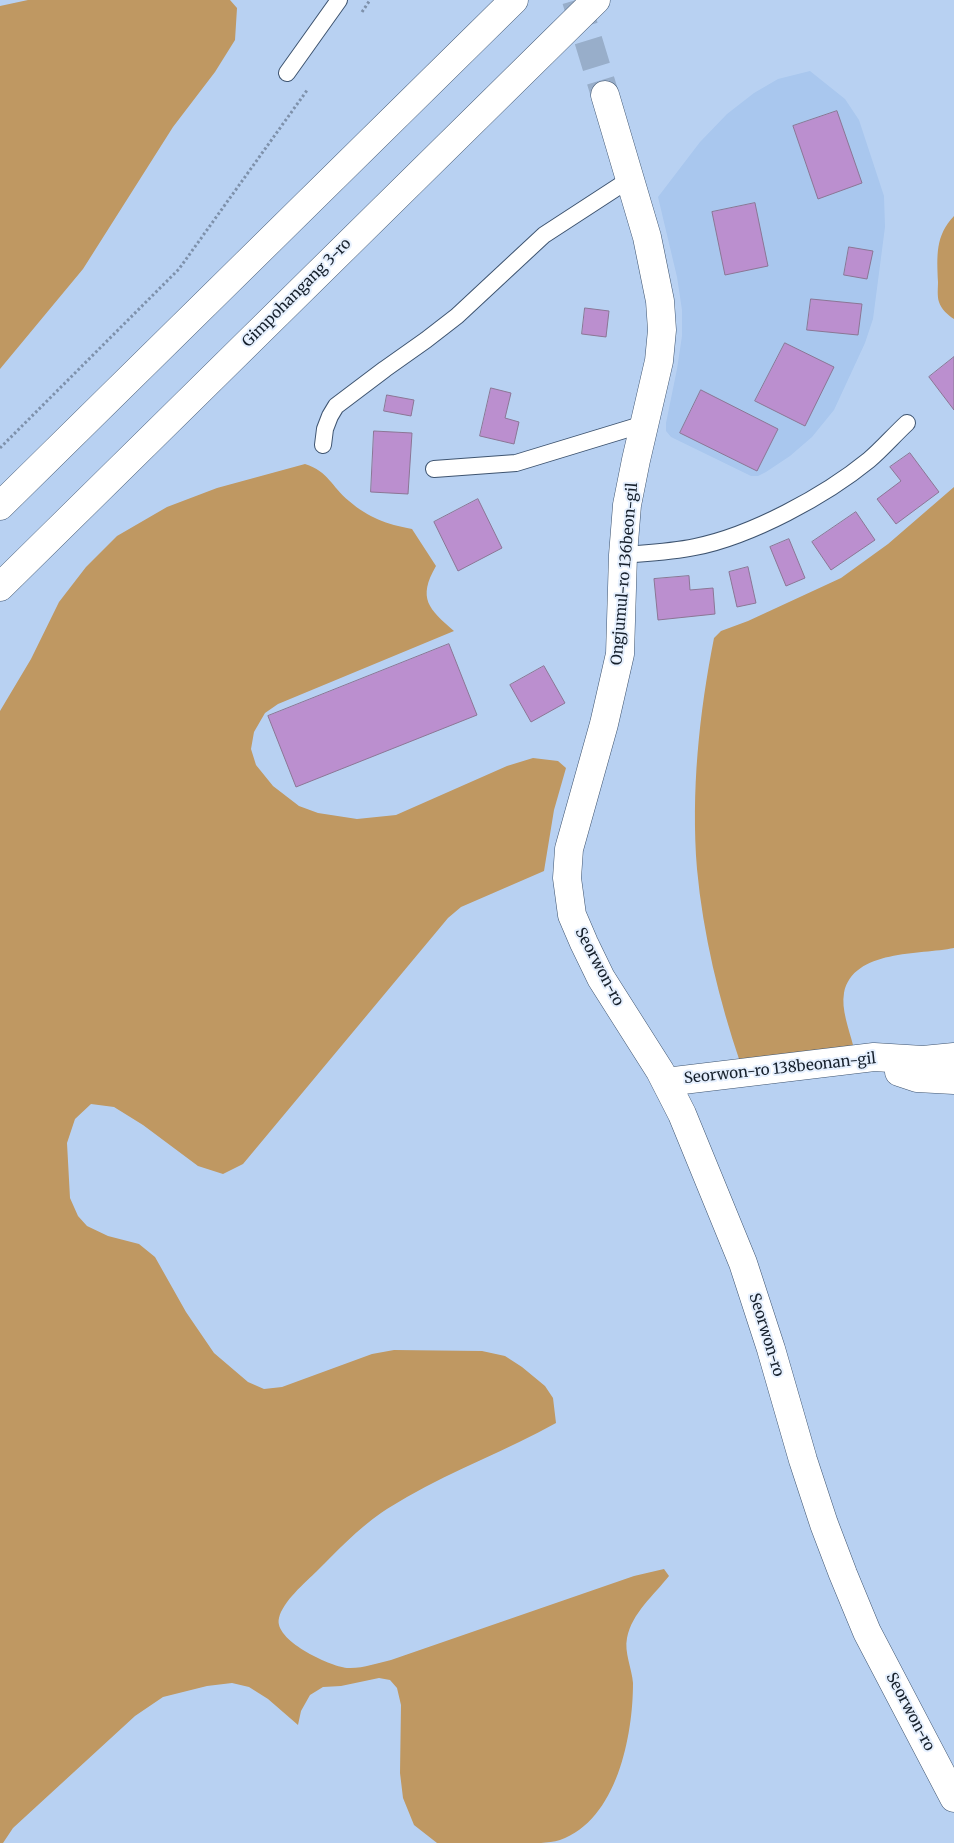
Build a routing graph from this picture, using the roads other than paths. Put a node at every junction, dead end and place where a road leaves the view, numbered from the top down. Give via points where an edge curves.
1 (339, 0) edge
2 (514, 0) edge
3 (596, 0) edge
4 (287, 73) dead end
5 (606, 95) tunnel mouth
6 (630, 179) junction
7 (907, 423) dead end
8 (644, 424) junction
9 (323, 446) dead end
10 (434, 469) dead end
11 (0, 506) edge
12 (623, 555) junction
13 (0, 586) edge
14 (567, 878) joint
15 (954, 1058) edge
16 (853, 1059) junction
17 (954, 1080) edge
18 (666, 1082) junction
19 (954, 1798) edge

1 - 4 lane
2 - 11 street
3 - 13 street, Gimpohangang 3-ro
5 - 6 street, Ongjumul-ro 136beon-gil
6 - 8 street, Ongjumul-ro 136beon-gil via 647,237 660,301 662,330 659,361
6 - 9 lane via 544,235 457,316 336,406 325,429
7 - 12 lane via 847,476 743,533 696,547
8 - 10 lane via 516,463
8 - 12 street, Ongjumul-ro 136beon-gil via 627,505
12 - 14 street, Ongjumul-ro 136beon-gil via 620,654 571,840
14 - 18 street, Seorwon-ro via 572,915 584,943 601,978
15 - 16 street, Seorwon-ro 138beonan-gil via 922,1060 874,1056
16 - 17 street via 917,1078
16 - 18 street, Seorwon-ro 138beonan-gil
18 - 19 street, Seorwon-ro via 743,1264 803,1460 843,1574 868,1632

